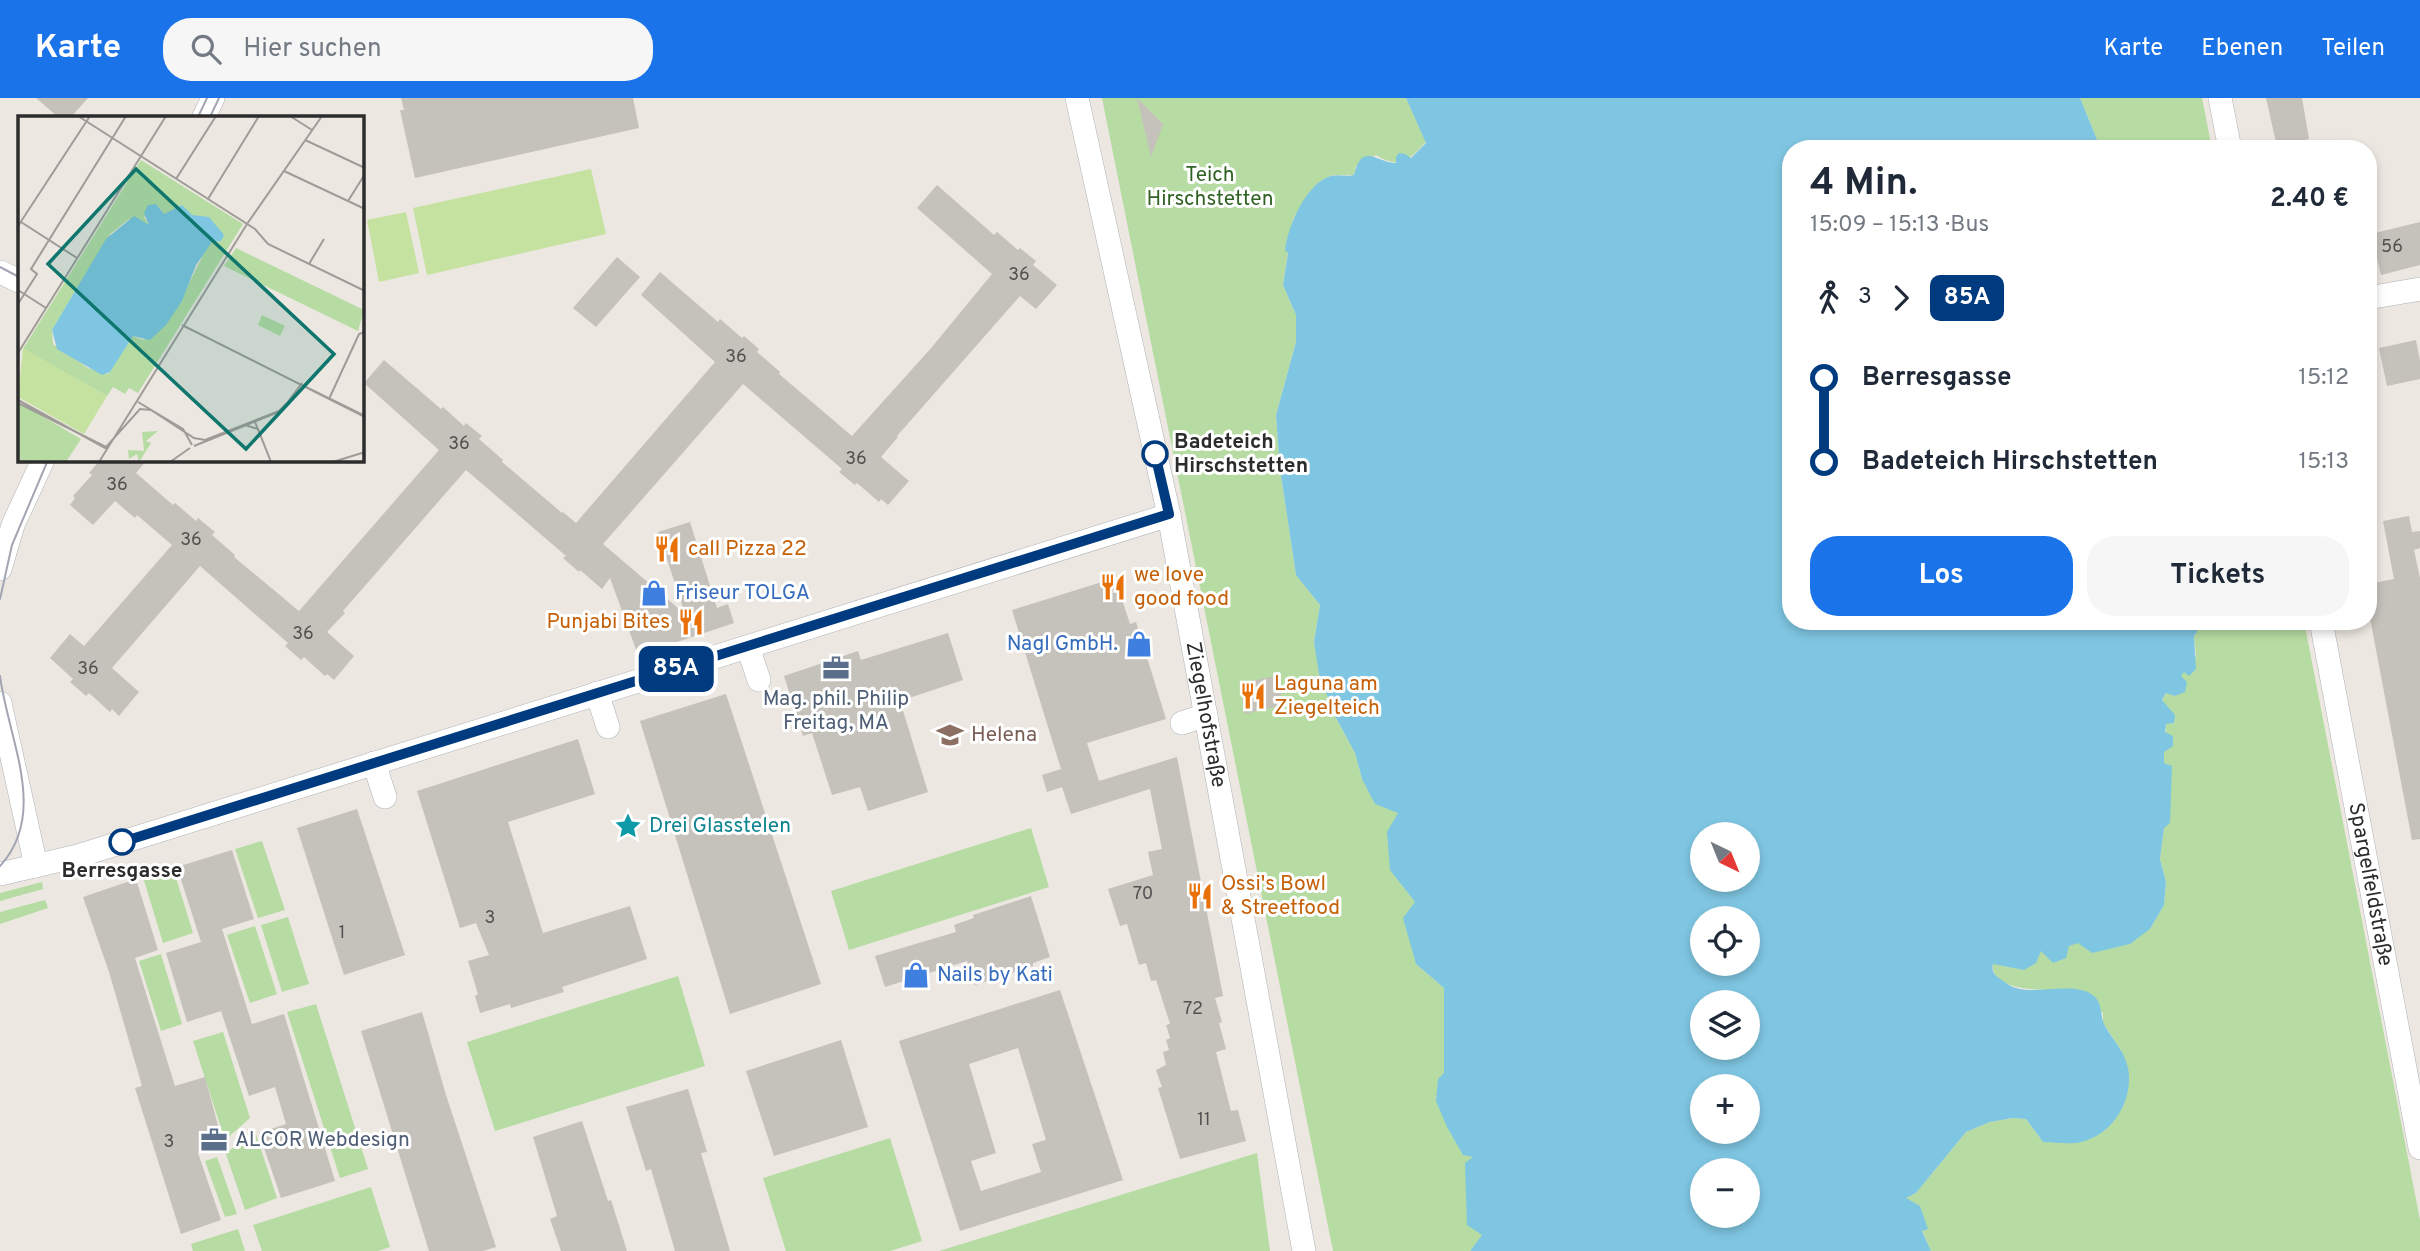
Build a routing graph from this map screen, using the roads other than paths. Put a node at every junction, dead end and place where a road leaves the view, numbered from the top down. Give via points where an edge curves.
1 (213, 98) edge
2 (1077, 98) edge
3 (2220, 98) edge
4 (204, 116) edge
5 (2228, 140) edge
6 (0, 272) edge
7 (18, 281) edge
8 (2420, 289) edge
9 (2377, 296) edge
10 (42, 462) edge
11 (1169, 514) junction
12 (1, 558) edge
13 (2323, 630) edge
14 (748, 646) junction
15 (759, 680) dead end
16 (597, 694) junction
17 (0, 703) edge
18 (1206, 715) junction
19 (1182, 723) dead end
20 (608, 727) dead end
21 (374, 763) junction
22 (385, 797) dead end
23 (36, 866) junction
24 (0, 874) edge
25 (2420, 1148) edge
26 (1304, 1251) edge

1 - 4 street
2 - 11 street, Ziegelhofstraße
3 - 5 street
6 - 7 street
8 - 9 street
10 - 12 street
11 - 14 street
11 - 18 street, Ziegelhofstraße
13 - 25 street, Spargelfeldstraße
14 - 15 street
14 - 16 street
16 - 20 street
16 - 21 street
17 - 23 street
18 - 19 street
18 - 26 street, Ziegelhofstraße via 1230,906
21 - 22 street
21 - 23 street
23 - 24 street

